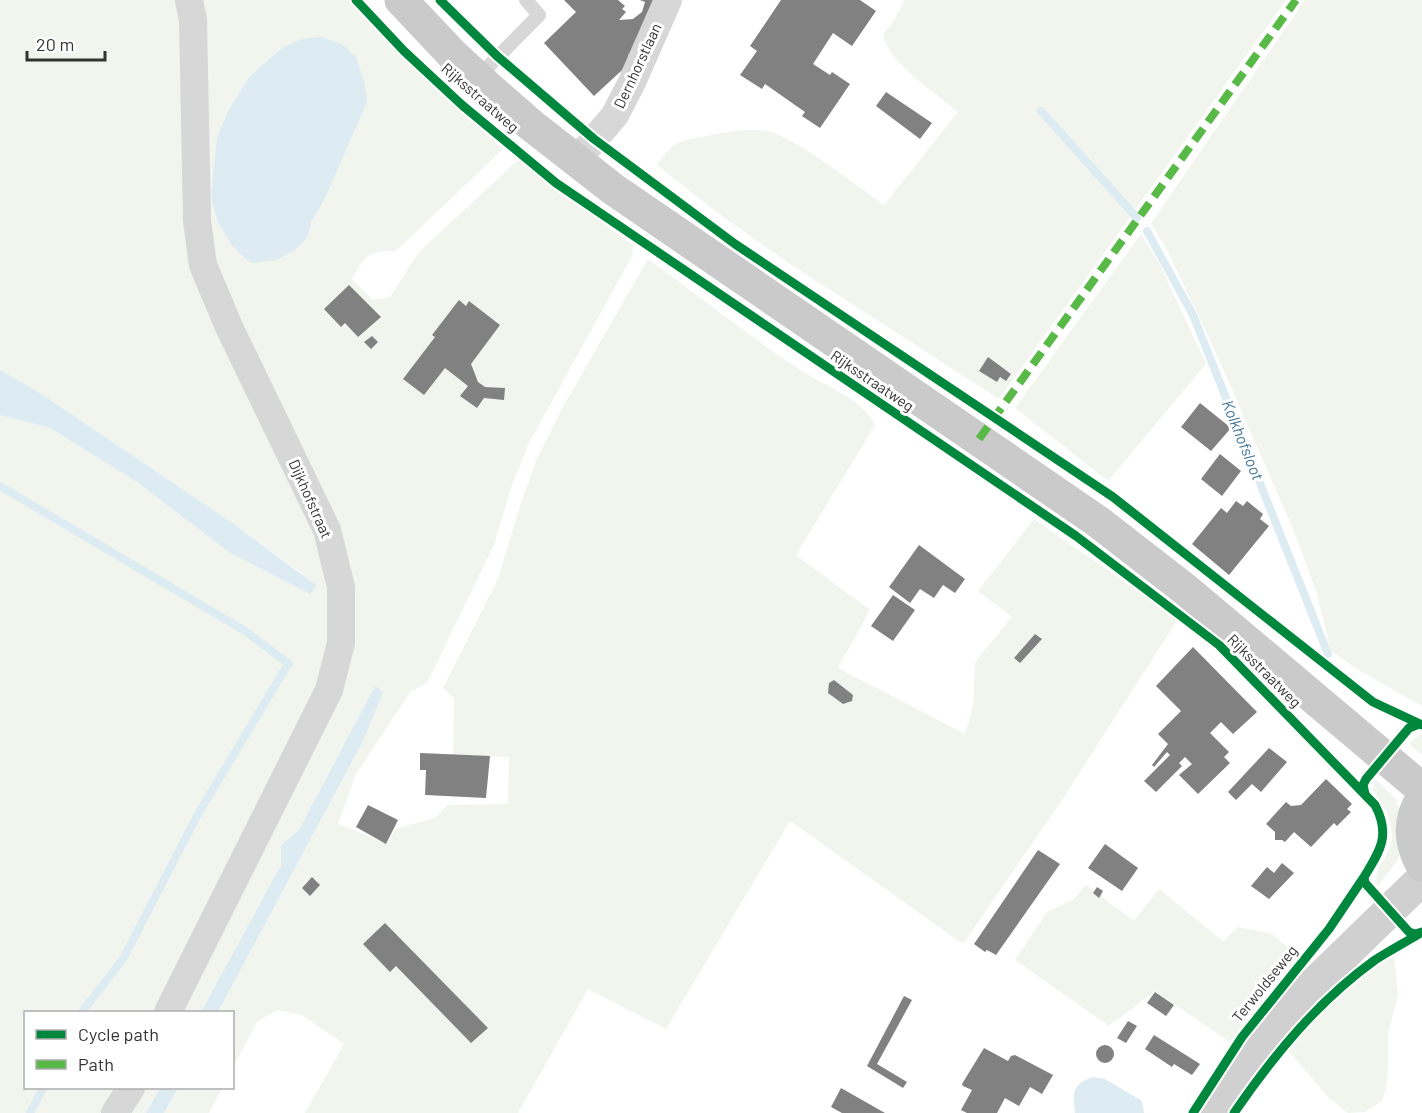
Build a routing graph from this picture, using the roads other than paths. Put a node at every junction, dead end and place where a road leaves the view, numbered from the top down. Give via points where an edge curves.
1 (189, 0) edge
2 (401, 0) edge
3 (526, 0) edge
4 (668, 0) edge
5 (478, 77) junction
6 (576, 161) junction
7 (1422, 789) edge
8 (1422, 799) edge
9 (1422, 865) edge
10 (1422, 879) edge
11 (168, 1011) edge
12 (130, 1089) edge
13 (115, 1113) edge
14 (1212, 1113) edge

1 - 11 street, Dijkhofstraat via 194,20 197,221 203,265 327,530 341,587 341,643 328,690
2 - 5 main road, Rijksstraatweg
3 - 5 lane via 539,15
4 - 6 street, Dernhorstlaan via 615,115
5 - 6 main road, Rijksstraatweg
6 - 7 main road, Rijksstraatweg via 655,220 1106,527
8 - 9 main road via 1412,827
10 - 14 main road via 1279,1018
12 - 13 street

